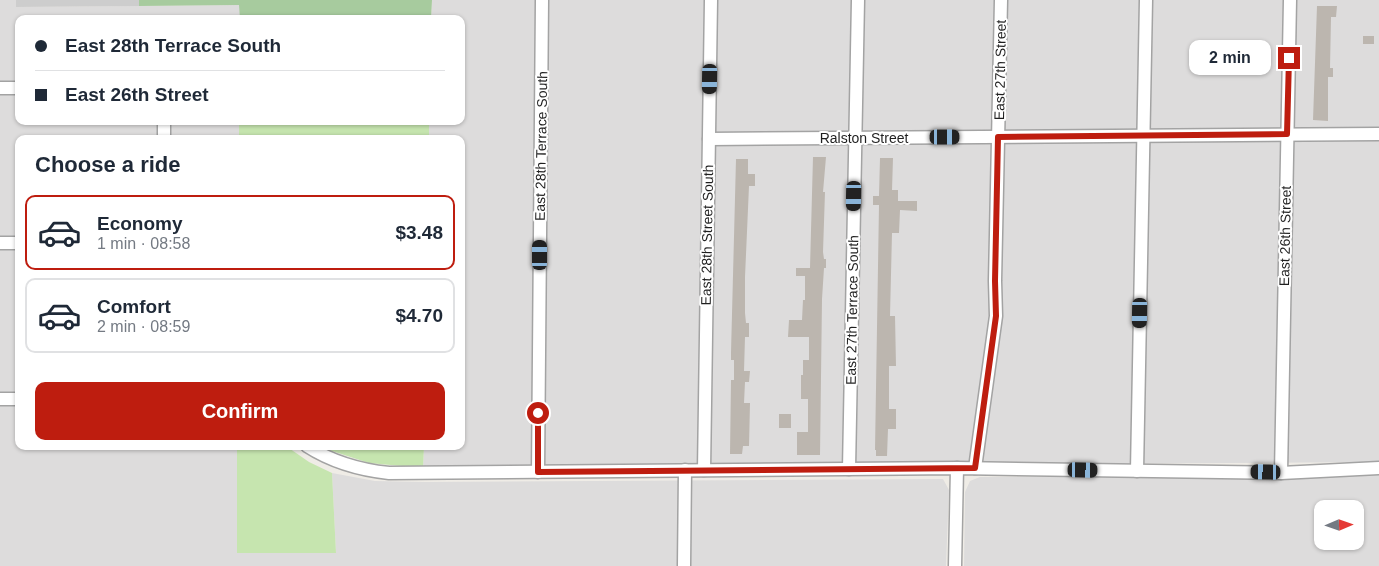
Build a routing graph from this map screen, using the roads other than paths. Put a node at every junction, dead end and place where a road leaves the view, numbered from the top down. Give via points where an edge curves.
1 (542, 0) edge
2 (711, 0) edge
3 (858, 0) edge
4 (1001, 0) edge
5 (1146, 0) edge
6 (1290, 0) edge
7 (0, 88) edge
8 (15, 88) edge
9 (1287, 134) junction
10 (1379, 134) edge
11 (1143, 136) junction
12 (998, 137) junction
13 (855, 138) junction
14 (709, 139) junction
15 (0, 243) edge
16 (15, 243) edge
17 (0, 399) edge
18 (15, 399) edge
19 (313, 450) edge
20 (957, 468) junction
21 (975, 468) junction
22 (1379, 468) edge
23 (849, 469) junction
24 (685, 470) junction
25 (704, 470) junction
26 (1138, 470) junction
27 (538, 472) junction
28 (1281, 473) junction
29 (684, 566) edge
30 (955, 566) edge

1 - 27 street, East 28th Terrace South
2 - 14 street, East 28th Street South
3 - 13 street, East 27th Terrace South
4 - 12 street, East 27th Street
5 - 11 street
6 - 9 street, East 26th Street
7 - 8 street
9 - 10 street, Ralston Street
9 - 11 street, Ralston Street
9 - 28 street, East 26th Street
11 - 12 street, Ralston Street
11 - 26 street
12 - 13 street, Ralston Street
12 - 21 street, East 27th Street via 996,316
13 - 14 street, Ralston Street
13 - 23 street, East 27th Terrace South
14 - 25 street, East 28th Street South
15 - 16 street
17 - 18 street
19 - 27 street via 324,457 365,470 389,473
20 - 21 street
20 - 23 street
20 - 30 street
21 - 26 street
22 - 28 street
23 - 25 street
24 - 25 street
24 - 27 street
24 - 29 street
26 - 28 street

